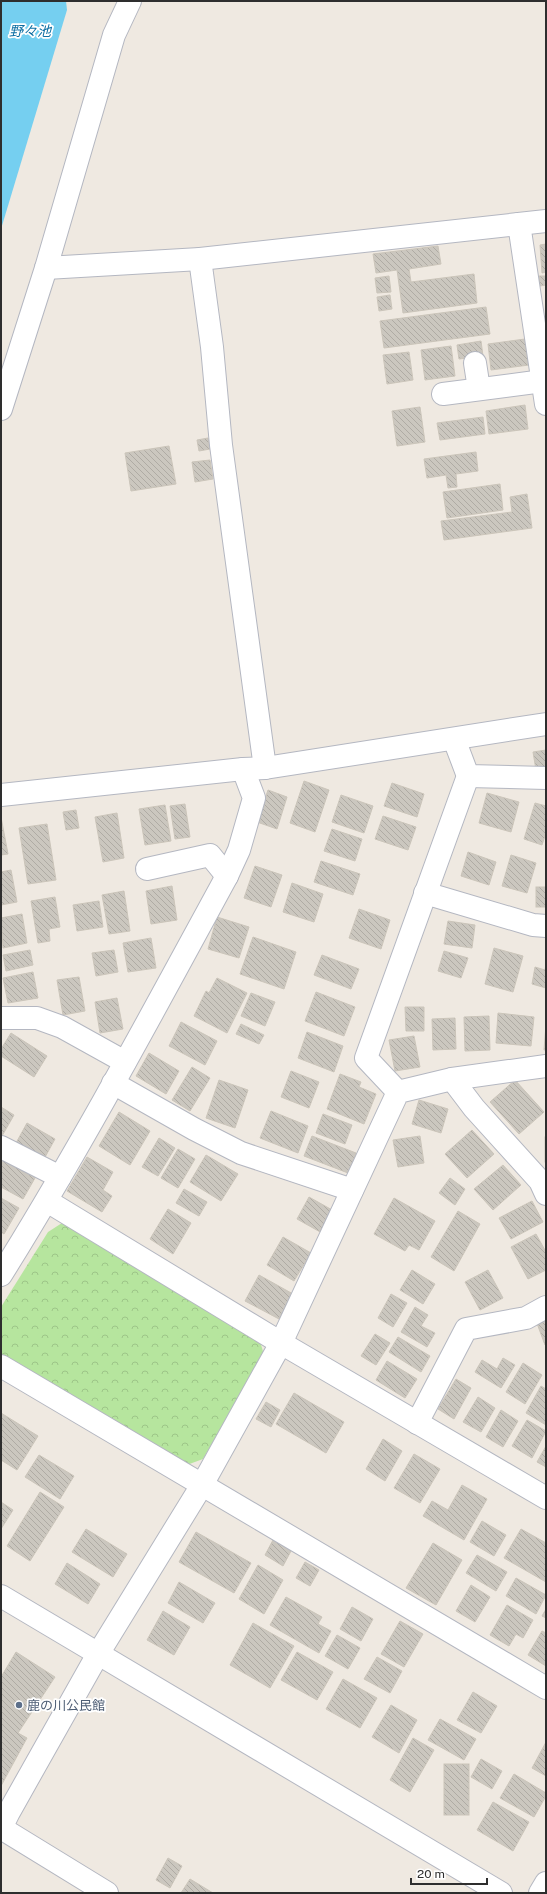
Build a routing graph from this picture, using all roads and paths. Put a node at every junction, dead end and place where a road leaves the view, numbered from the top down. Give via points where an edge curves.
1 (130, 1) edge
2 (546, 221) edge
3 (520, 224) junction
4 (200, 259) junction
5 (46, 268) junction
6 (475, 364) dead end
7 (543, 381) junction
8 (480, 389) junction
9 (443, 394) dead end
10 (546, 404) edge
11 (1, 408) edge
12 (546, 724) edge
13 (454, 739) junction
14 (265, 768) junction
15 (244, 769) junction
16 (468, 776) junction
17 (546, 778) edge
18 (1, 795) edge
19 (147, 869) dead end
20 (227, 876) junction
21 (425, 893) junction
22 (546, 926) edge
23 (1, 1018) edge
24 (125, 1062) junction
25 (546, 1066) edge
26 (452, 1079) junction
27 (113, 1083) junction
28 (398, 1092) junction
29 (1, 1147) edge
30 (60, 1177) junction
31 (352, 1190) junction
32 (546, 1194) edge
33 (47, 1201) junction
34 (1, 1275) edge
35 (546, 1307) edge
36 (281, 1343) junction
37 (1, 1366) edge
38 (417, 1423) junction
39 (202, 1485) junction
40 (546, 1498) edge
41 (1, 1596) edge
42 (98, 1654) junction
43 (546, 1688) edge
44 (3, 1819) edge
45 (546, 1883) edge
46 (107, 1893) edge
47 (501, 1893) edge
48 (540, 1893) edge

1 - 5 street via 114,34
2 - 3 street
3 - 4 street
3 - 7 street
4 - 5 street
4 - 14 street via 212,347 221,445
5 - 11 street
6 - 8 street
7 - 8 street
7 - 10 street
8 - 9 street
12 - 13 street
13 - 14 street
13 - 16 street
14 - 15 street
15 - 18 street
15 - 20 street via 254,798 239,850
16 - 17 street
16 - 21 street
19 - 20 street via 210,856
20 - 24 street
21 - 22 street via 533,926
21 - 28 street via 366,1058
23 - 24 street via 37,1018 62,1027
24 - 27 street
25 - 26 street
26 - 28 street
26 - 32 street via 474,1108 540,1181
27 - 30 street
27 - 31 street via 241,1153
28 - 31 street
29 - 30 street
30 - 33 street
31 - 36 street
33 - 34 street
33 - 36 street
35 - 38 street via 526,1318 466,1329
36 - 38 street
36 - 39 street
37 - 39 street
38 - 40 street
39 - 42 street
39 - 43 street
41 - 42 street
42 - 44 street
42 - 47 street
44 - 46 street
45 - 48 street

